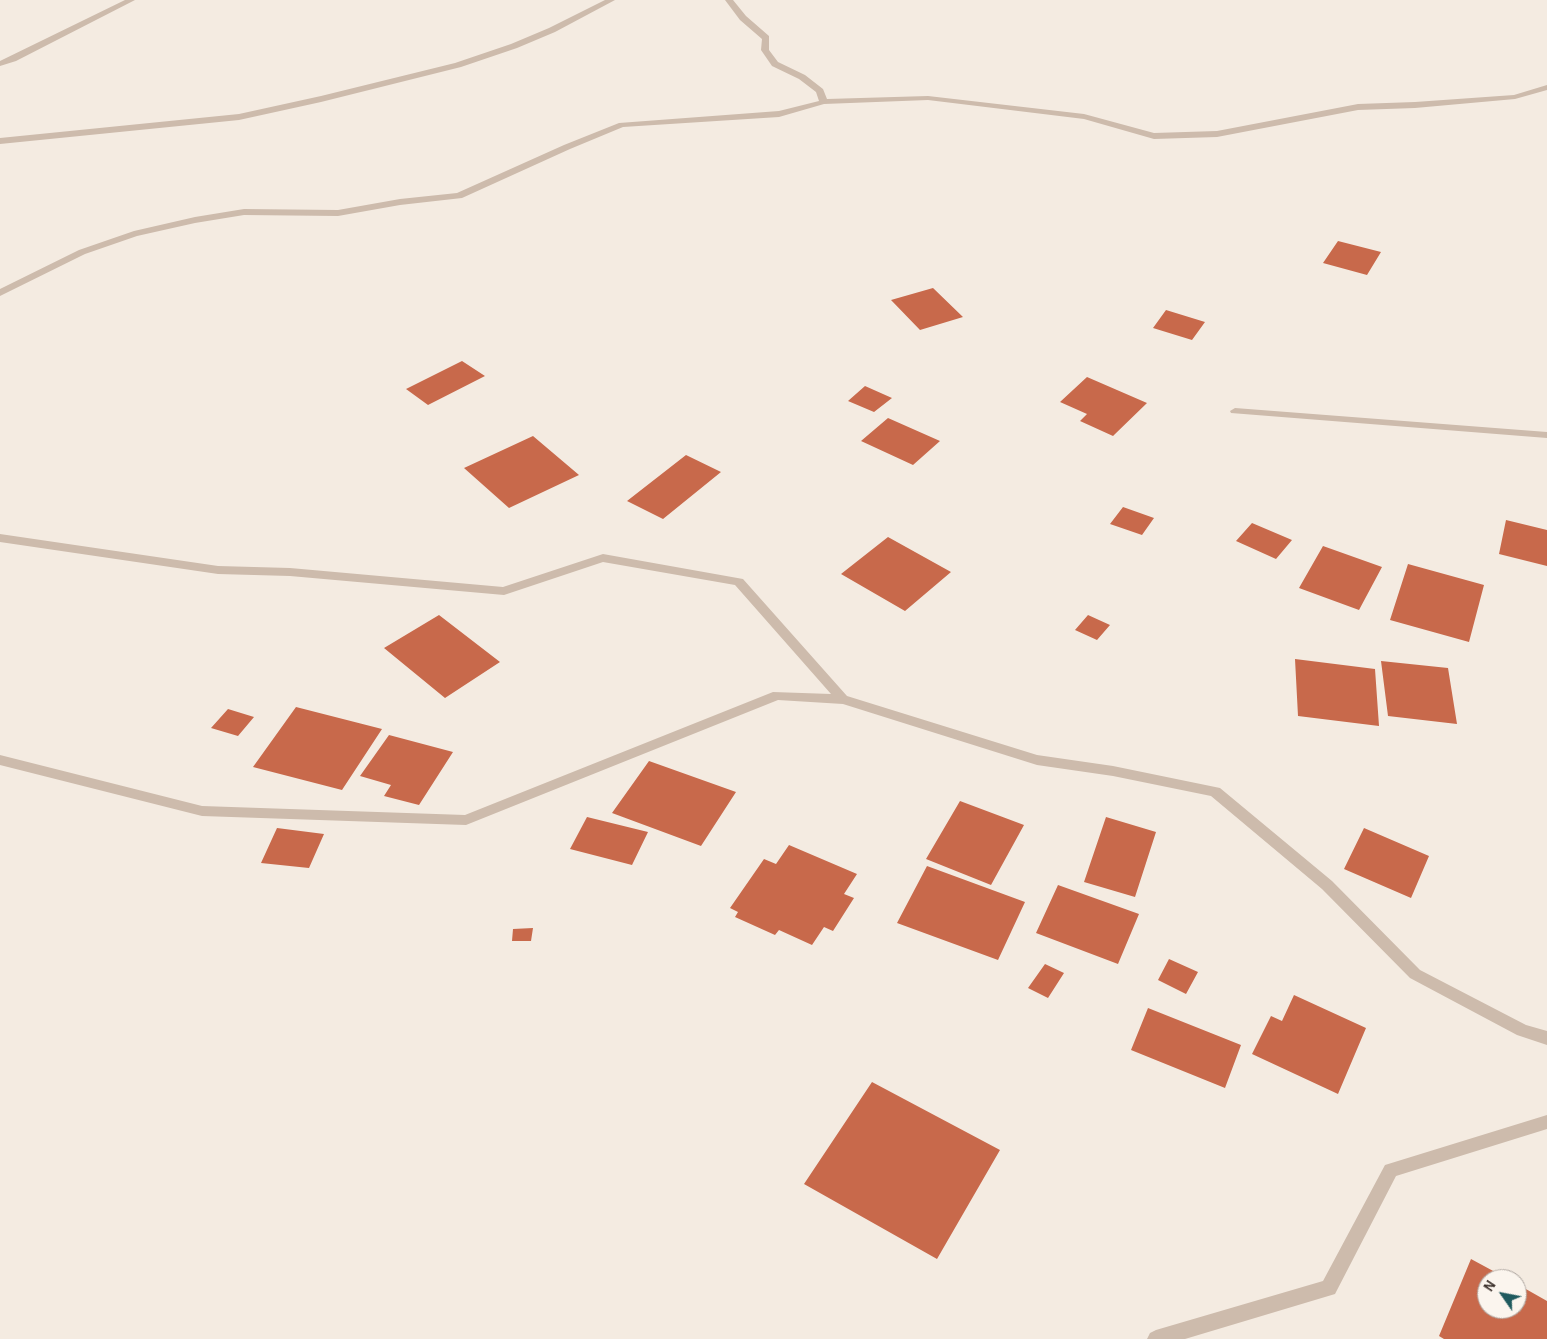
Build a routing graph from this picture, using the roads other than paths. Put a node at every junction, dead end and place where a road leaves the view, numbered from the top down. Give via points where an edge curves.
1 (131, 0) edge
2 (611, 0) edge
3 (729, 0) edge
4 (0, 64) edge
5 (1547, 87) edge
6 (824, 102) junction
7 (0, 141) edge
8 (0, 293) edge
9 (1235, 411) dead end
10 (1547, 434) edge
11 (0, 538) edge
12 (844, 699) junction
13 (0, 760) edge
14 (1547, 1038) edge
15 (1547, 1122) edge
16 (1156, 1339) edge

1 - 4 street
2 - 7 street via 514,46 458,65 321,99 239,117
3 - 6 street via 743,18 766,38 765,50 775,64 802,77 820,91
5 - 6 street via 1515,97 1358,106 1217,134 1154,136 1084,117 928,98
6 - 8 street via 779,114 622,125 459,196 338,213 244,212 134,234 82,252
9 - 10 street
11 - 12 street via 218,570 290,572 504,591 603,558 739,582
12 - 13 street via 777,695 466,820 202,811
12 - 14 street via 1037,760 1113,771 1215,792 1327,885 1415,974 1522,1030
15 - 16 street via 1391,1170 1329,1288

